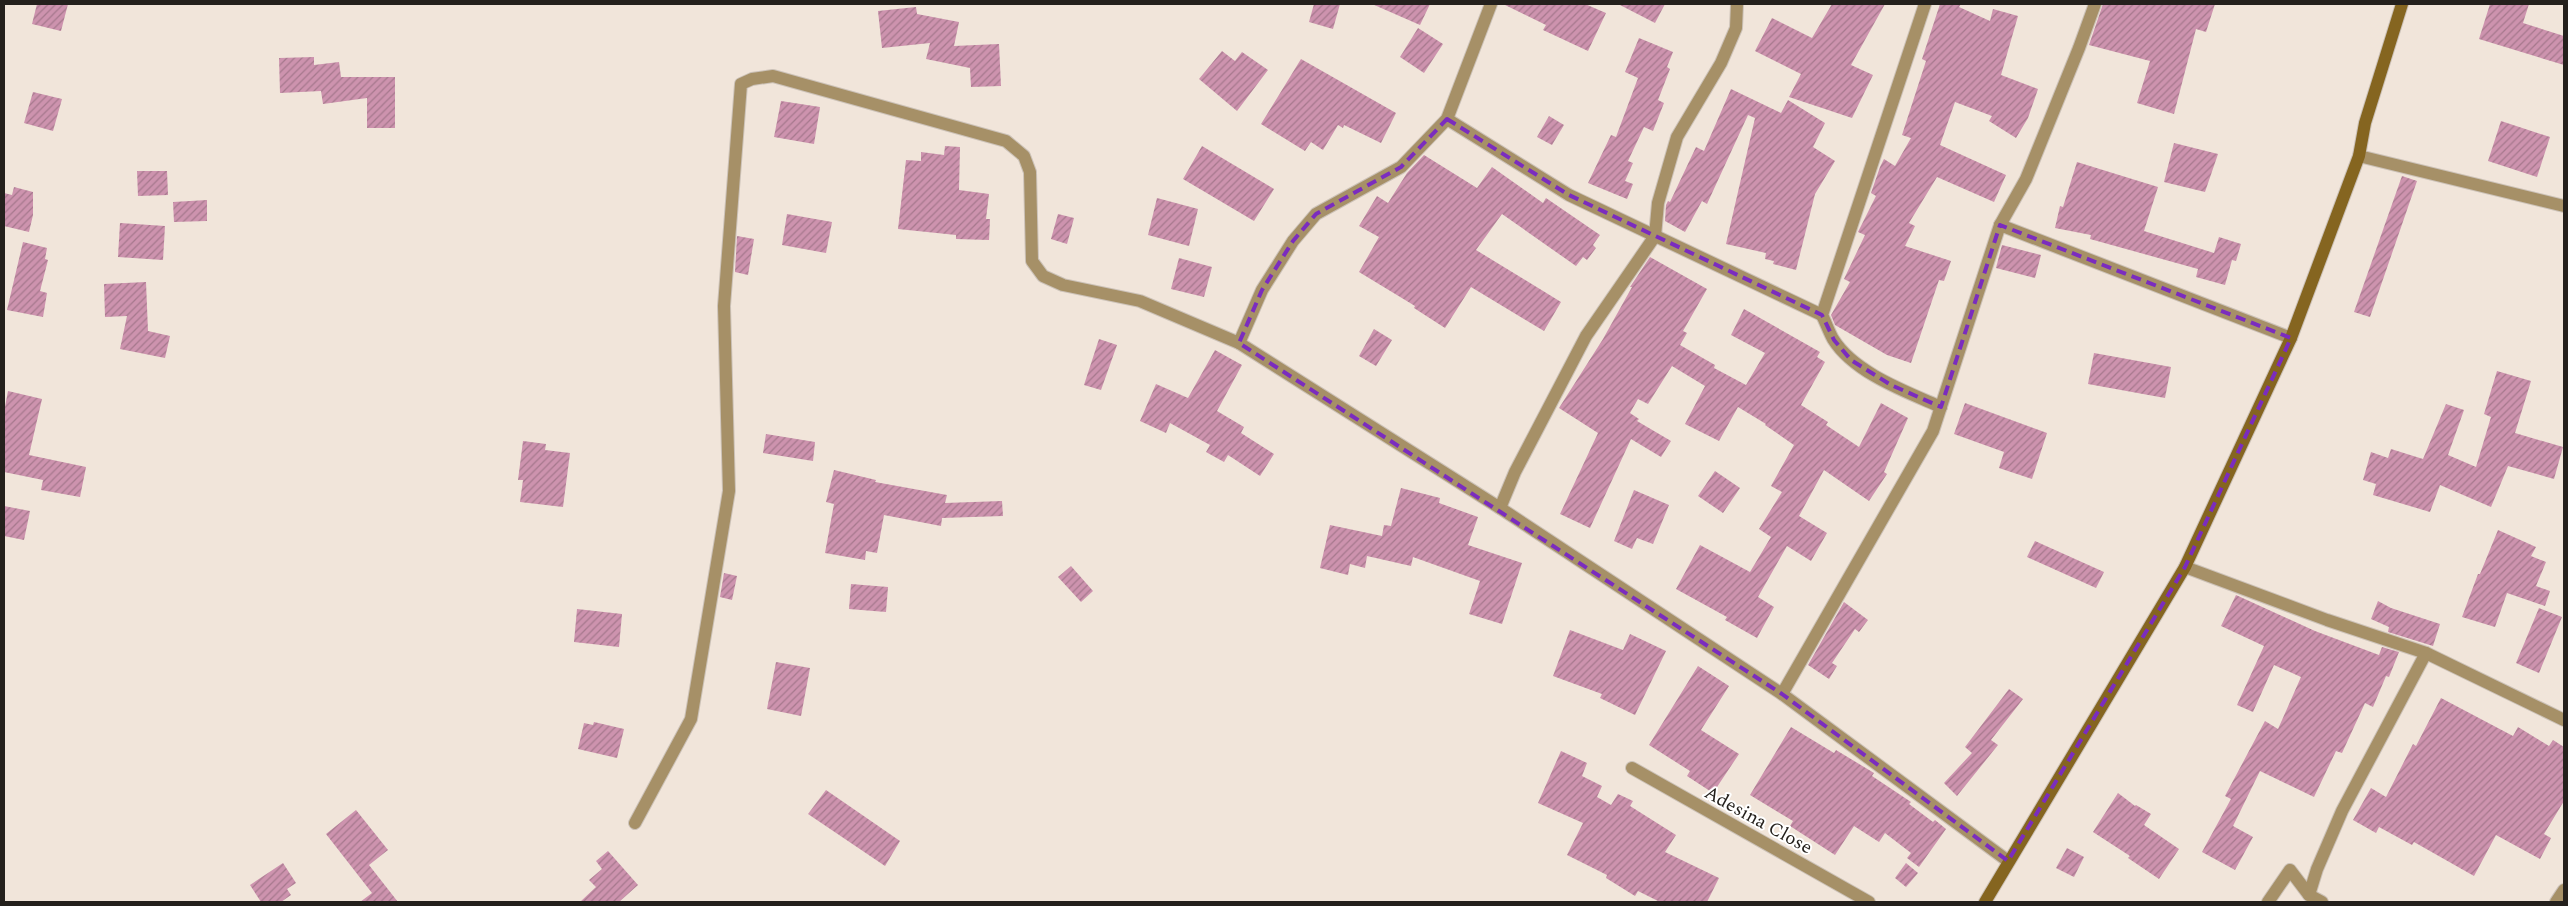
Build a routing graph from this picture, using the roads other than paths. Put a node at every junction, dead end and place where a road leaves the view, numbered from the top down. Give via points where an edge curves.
1 (1491, 4) edge
2 (1737, 4) edge
3 (1925, 4) edge
4 (2094, 4) edge
5 (2402, 4) edge
6 (1447, 119) junction
7 (2359, 156) junction
8 (2564, 206) edge
9 (2000, 226) junction
10 (1655, 236) junction
11 (1822, 315) junction
12 (2290, 338) junction
13 (1239, 343) junction
14 (1941, 407) junction
15 (1500, 508) junction
16 (2185, 567) junction
17 (2426, 653) junction
18 (1782, 694) junction
19 (2563, 715) edge
20 (1632, 768) dead end
21 (635, 822) dead end
22 (2008, 861) junction
23 (2564, 890) edge
24 (2309, 895) junction
25 (1869, 902) edge
26 (1985, 902) edge
27 (2268, 902) edge
28 (2322, 902) edge
29 (2556, 902) edge

1 - 6 street
2 - 10 street via 1736,28 1721,63 1677,137 1658,203
3 - 11 street
4 - 9 street via 2080,48 2026,179
5 - 7 main road via 2365,123
6 - 10 street via 1569,195
6 - 13 street via 1401,167 1316,214 1293,242 1262,290
7 - 8 street
7 - 12 main road
9 - 12 street
9 - 14 street
10 - 11 street
10 - 15 street via 1586,336
11 - 14 street via 1834,340 1851,360 1891,385
12 - 16 main road
13 - 15 street
13 - 21 street via 1140,301 1062,285 1043,276 1032,261 1030,172 1024,156 1006,141 773,76 741,84 724,306 729,491 691,720
14 - 18 street via 1933,431
15 - 18 street
16 - 17 street
16 - 22 main road
17 - 19 street
17 - 24 street via 2342,811
18 - 22 street
20 - 25 street, Adesina Close
22 - 26 main road
23 - 29 street
24 - 27 street via 2290,870
24 - 28 street

